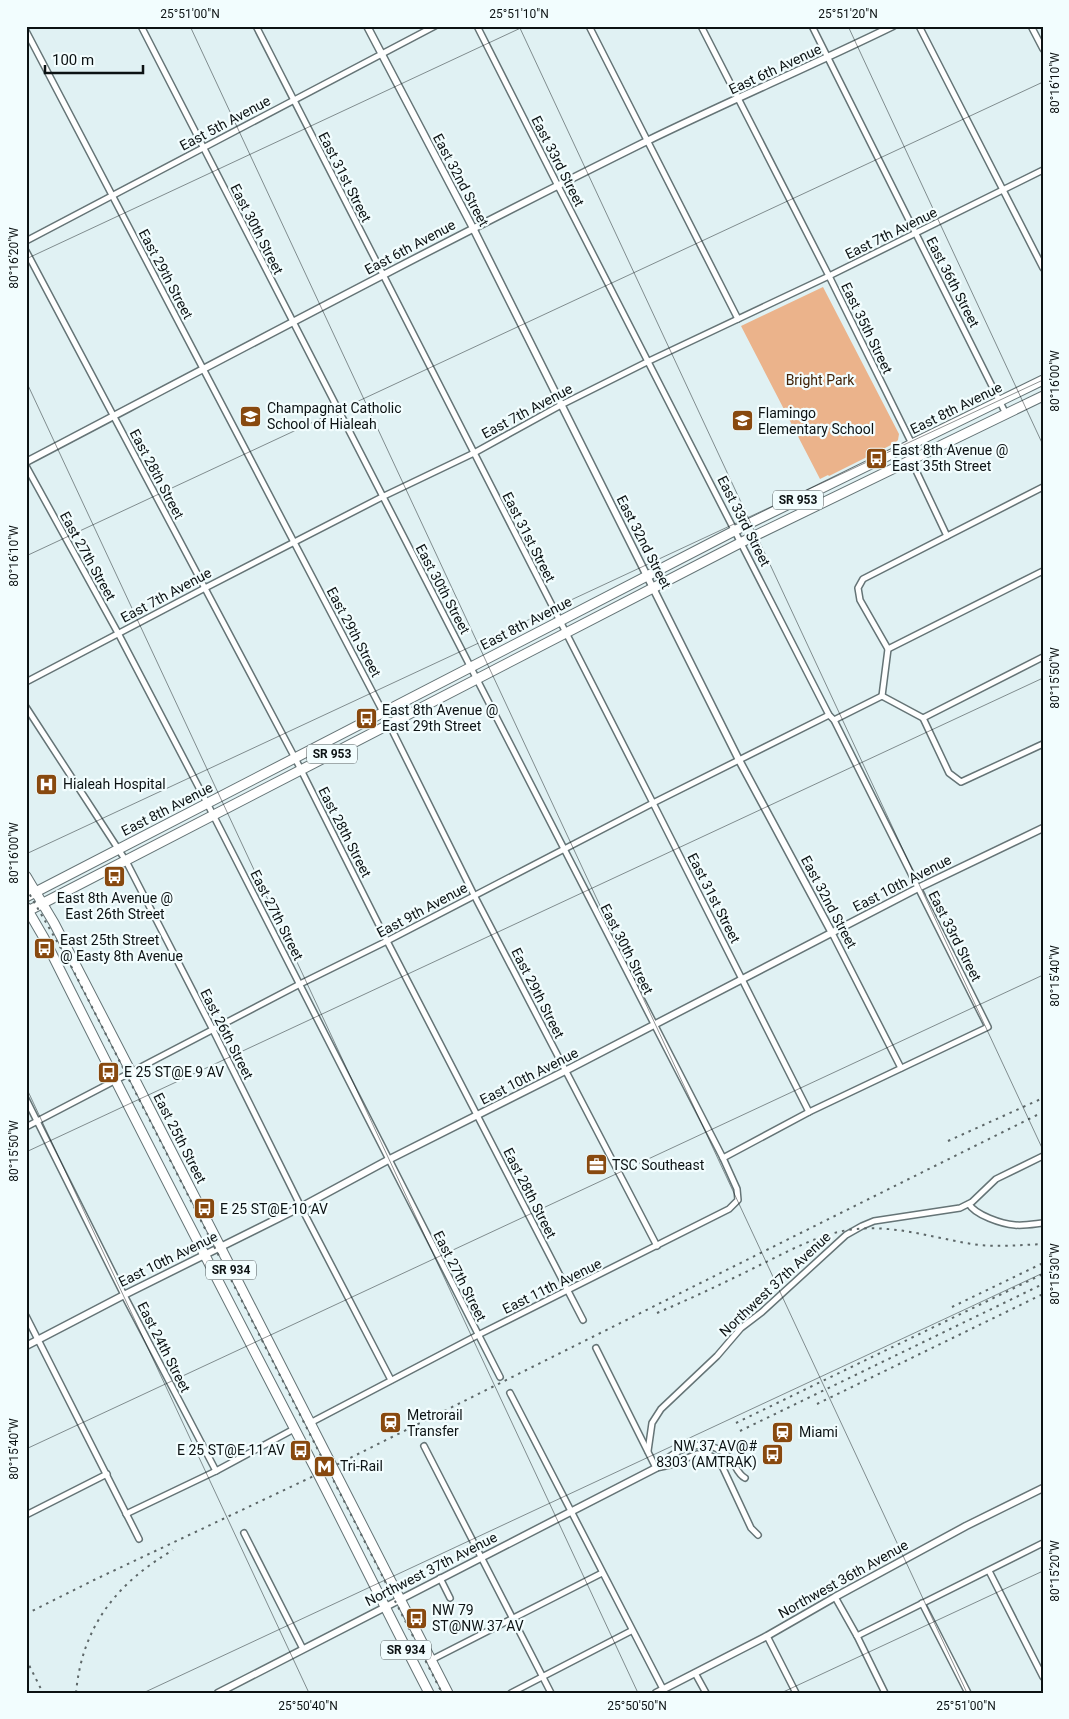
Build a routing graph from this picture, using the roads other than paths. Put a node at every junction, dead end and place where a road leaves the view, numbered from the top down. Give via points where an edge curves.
1 (141, 26) edge
2 (256, 26) edge
3 (367, 26) edge
4 (435, 26) edge
5 (477, 26) edge
6 (589, 26) edge
7 (701, 26) edge
8 (812, 26) edge
9 (892, 26) edge
10 (919, 26) edge
11 (1031, 26) edge
12 (26, 31) edge
13 (1043, 49) edge
14 (381, 53) junction
15 (828, 58) junction
16 (739, 99) junction
17 (293, 100) junction
18 (648, 141) junction
19 (203, 148) junction
20 (1043, 170) edge
21 (558, 186) junction
22 (1003, 190) junction
23 (112, 195) junction
24 (472, 228) junction
25 (916, 234) junction
26 (26, 241) edge
27 (26, 251) edge
28 (1043, 268) edge
29 (383, 275) junction
30 (829, 276) junction
31 (738, 319) junction
32 (293, 322) junction
33 (649, 361) junction
34 (203, 369) junction
35 (1043, 380) edge
36 (1043, 396) edge
37 (1000, 401) junction
38 (561, 405) junction
39 (1006, 414) junction
40 (114, 416) junction
41 (912, 444) junction
42 (474, 453) junction
43 (912, 460) junction
44 (26, 462) edge
45 (26, 466) edge
46 (1043, 487) edge
47 (382, 497) junction
48 (736, 530) junction
49 (947, 536) junction
50 (742, 542) junction
51 (294, 543) junction
52 (1043, 571) edge
53 (647, 576) junction
54 (205, 588) junction
55 (653, 588) junction
56 (560, 622) junction
57 (118, 633) junction
58 (566, 633) junction
59 (888, 649) junction
60 (1043, 657) edge
61 (471, 667) junction
62 (477, 678) junction
63 (26, 682) edge
64 (882, 696) junction
65 (26, 707) edge
66 (383, 712) junction
67 (829, 715) junction
68 (923, 718) junction
69 (834, 720) junction
70 (389, 724) junction
71 (1043, 744) edge
72 (295, 758) junction
73 (739, 760) junction
74 (301, 770) junction
75 (207, 803) junction
76 (653, 803) junction
77 (213, 815) junction
78 (1043, 828) edge
79 (119, 849) junction
80 (564, 850) junction
81 (126, 861) junction
82 (26, 876) edge
83 (918, 888) junction
84 (37, 892) junction
85 (474, 895) junction
86 (26, 897) edge
87 (43, 903) junction
88 (27, 909) edge
89 (832, 933) junction
90 (387, 941) junction
91 (742, 980) junction
92 (300, 984) junction
93 (654, 1026) junction
94 (213, 1030) junction
95 (901, 1068) junction
96 (565, 1071) junction
97 (131, 1072) junction
98 (116, 1080) junction
99 (26, 1099) edge
100 (809, 1112) junction
101 (478, 1115) junction
102 (38, 1122) junction
103 (26, 1128) edge
104 (1043, 1156) edge
105 (723, 1158) junction
106 (388, 1160) junction
107 (737, 1189) joint
108 (969, 1204) junction
109 (301, 1207) junction
110 (1043, 1223) edge
111 (657, 1246) junction
112 (220, 1247) junction
113 (204, 1255) junction
114 (568, 1291) junction
115 (124, 1295) junction
116 (26, 1316) edge
117 (583, 1320) dead end
118 (478, 1335) junction
119 (38, 1339) junction
120 (26, 1346) edge
121 (596, 1348) dead end
122 (275, 1354) junction
123 (260, 1362) junction
124 (500, 1377) dead end
125 (391, 1380) junction
126 (510, 1393) dead end
127 (310, 1422) junction
128 (294, 1429) junction
129 (424, 1446) dead end
130 (648, 1451) junction
131 (656, 1468) junction
132 (216, 1471) junction
133 (107, 1474) junction
134 (745, 1478) dead end
135 (1043, 1488) edge
136 (570, 1512) junction
137 (126, 1514) junction
138 (26, 1515) edge
139 (244, 1533) dead end
140 (758, 1534) dead end
141 (139, 1539) dead end
142 (1043, 1543) edge
143 (482, 1557) junction
144 (989, 1571) junction
145 (602, 1573) junction
146 (440, 1578) junction
147 (834, 1597) junction
148 (450, 1598) dead end
149 (400, 1599) junction
150 (922, 1603) junction
151 (384, 1607) junction
152 (512, 1618) junction
153 (632, 1631) junction
154 (767, 1636) junction
155 (857, 1636) junction
156 (303, 1649) junction
157 (431, 1660) junction
158 (695, 1673) junction
159 (543, 1677) junction
160 (1043, 1677) edge
161 (663, 1689) junction
162 (218, 1693) edge
163 (429, 1693) edge
164 (448, 1693) edge
165 (510, 1693) edge
166 (551, 1693) edge
167 (656, 1693) edge
168 (706, 1693) edge
169 (796, 1693) edge
170 (886, 1693) edge
171 (968, 1693) edge

1 - 19 street, East 30th Street
2 - 17 street, East 31st Street
3 - 14 street, East 32nd Street
4 - 14 street, East 5th Avenue
5 - 21 street, East 33rd Street
6 - 18 street
7 - 16 street, East 35th Street
8 - 15 street, East 36th Street
9 - 15 street, East 6th Avenue
10 - 22 street
11 - 13 street
12 - 23 street, East 29th Street
14 - 17 street, East 5th Avenue
14 - 24 street, East 32nd Street
15 - 16 street, East 6th Avenue
15 - 25 street, East 36th Street
16 - 18 street, East 6th Avenue
16 - 30 street, East 35th Street
17 - 19 street, East 5th Avenue
17 - 29 street, East 31st Street
18 - 21 street, East 6th Avenue
18 - 31 street
19 - 23 street, East 5th Avenue
19 - 32 street, East 30th Street
20 - 22 street, East 7th Avenue
21 - 24 street, East 6th Avenue
21 - 33 street, East 33rd Street
22 - 25 street, East 7th Avenue
22 - 28 street
23 - 26 street, East 5th Avenue
23 - 34 street, East 29th Street
24 - 29 street, East 6th Avenue
24 - 38 street, East 32nd Street
25 - 30 street, East 7th Avenue
25 - 37 street, East 36th Street
27 - 40 street, East 28th Street
29 - 32 street, East 6th Avenue
29 - 42 street, East 31st Street
30 - 31 street, East 7th Avenue
30 - 41 street, East 35th Street
31 - 33 street, East 7th Avenue
32 - 34 street, East 6th Avenue
32 - 47 street, East 30th Street
33 - 38 street, East 7th Avenue
33 - 48 street, East 33rd Street
34 - 40 street, East 6th Avenue
34 - 51 street, East 29th Street
35 - 37 main road, East 8th Avenue / SR 953
36 - 39 main road, East 8th Avenue / SR 953
37 - 39 street, East 36th Street
37 - 41 main road, East 8th Avenue / SR 953
38 - 42 street, East 7th Avenue
38 - 53 street, East 32nd Street
39 - 43 main road, East 8th Avenue / SR 953
40 - 44 street, East 6th Avenue
40 - 54 street, East 28th Street
41 - 43 street, East 35th Street
41 - 48 main road, East 8th Avenue / SR 953
42 - 47 street, East 7th Avenue
42 - 56 street, East 31st Street
43 - 49 street, East 35th Street
43 - 50 main road, East 8th Avenue / SR 953
45 - 57 street, East 27th Street
46 - 49 street
47 - 51 street, East 7th Avenue
47 - 61 street, East 30th Street
48 - 50 street, East 33rd Street
48 - 53 main road, East 8th Avenue / SR 953
49 - 59 street via 863,579 858,588 860,600
50 - 55 main road, East 8th Avenue / SR 953
50 - 67 street, East 33rd Street
51 - 54 street, East 7th Avenue
51 - 66 street, East 29th Street
52 - 59 street
53 - 55 street, East 32nd Street
53 - 56 main road, East 8th Avenue / SR 953
54 - 57 street, East 7th Avenue
54 - 72 street, East 28th Street
55 - 58 main road, East 8th Avenue / SR 953
55 - 73 street, East 32nd Street
56 - 58 street, East 31st Street
56 - 61 main road, East 8th Avenue / SR 953
57 - 63 street, East 7th Avenue
57 - 75 street, East 27th Street
58 - 62 main road, East 8th Avenue / SR 953
58 - 76 street, East 31st Street
59 - 64 street
60 - 68 street
61 - 62 street, East 30th Street
61 - 66 main road, East 8th Avenue / SR 953
62 - 70 main road, East 8th Avenue / SR 953
62 - 80 street, East 30th Street
64 - 68 street
64 - 69 street
65 - 79 street, East 26th Street
66 - 70 street, East 29th Street
66 - 72 main road, East 8th Avenue / SR 953
67 - 69 street, East 33rd Street
67 - 73 street, East 9th Avenue
68 - 71 street via 949,773 960,782
69 - 83 street, East 33rd Street
70 - 74 main road, East 8th Avenue / SR 953
70 - 85 street, East 29th Street
72 - 74 street, East 28th Street
72 - 75 main road, East 8th Avenue / SR 953
73 - 76 street, East 9th Avenue
73 - 89 street, East 32nd Street
74 - 77 main road, East 8th Avenue / SR 953
74 - 90 street, East 28th Street
75 - 77 street, East 27th Street
75 - 79 main road, East 8th Avenue / SR 953
76 - 80 street, East 9th Avenue
76 - 91 street, East 31st Street
77 - 81 main road, East 8th Avenue / SR 953
77 - 92 street, East 27th Street
78 - 83 street, East 10th Avenue
79 - 81 street, East 26th Street
79 - 84 main road, East 8th Avenue / SR 953
80 - 85 street, East 9th Avenue
80 - 93 street, East 30th Street
81 - 87 main road, East 8th Avenue / SR 953
81 - 94 street, East 26th Street
82 - 84 main road, East 25th Street / SR 934
83 - 89 street, East 10th Avenue
83 - 95 street, East 33rd Street via 988,1027
84 - 86 main road, East 8th Avenue / SR 953
84 - 87 main road, East 25th Street / SR 934
85 - 90 street, East 9th Avenue
85 - 96 street, East 29th Street
87 - 88 main road, East 8th Avenue / SR 953
87 - 97 main road, East 25th Street / SR 934
88 - 98 main road, SR 934
89 - 91 street, East 10th Avenue
89 - 95 street, East 32nd Street
90 - 92 street, East 9th Avenue
90 - 101 street, East 28th Street
91 - 93 street, East 10th Avenue
91 - 100 street, East 31st Street
92 - 94 street, East 9th Avenue
92 - 106 street, East 27th Street
93 - 96 street, East 10th Avenue
93 - 105 street, East 30th Street
94 - 97 street, East 9th Avenue
94 - 109 street, East 26th Street
95 - 100 street
96 - 101 street, East 10th Avenue
96 - 111 street, East 29th Street
97 - 98 street, East 9th Avenue
97 - 112 main road, East 25th Street / SR 934
98 - 102 street, East 9th Avenue
98 - 113 main road, SR 934
99 - 102 street, East 24th Street
100 - 105 street
101 - 106 street, East 10th Avenue
101 - 114 street, East 28th Street
102 - 103 street, East 9th Avenue
102 - 115 street, East 24th Street
104 - 108 street, Northwest 37th Avenue via 996,1179
105 - 107 street, East 30th Street
106 - 109 street, East 10th Avenue
106 - 118 street, East 27th Street
107 - 111 street, East 11th Avenue via 738,1200 729,1209
108 - 110 street via 975,1211 1009,1224
108 - 130 street, Northwest 37th Avenue via 956,1209 871,1222 846,1235 741,1328 717,1356 661,1409 652,1423
109 - 112 street, East 10th Avenue
109 - 125 street, East 26th Street
111 - 114 street, East 11th Avenue
112 - 113 street, East 10th Avenue
112 - 122 main road, East 25th Street / SR 934
113 - 115 street, East 10th Avenue
113 - 123 main road, SR 934
114 - 117 street, East 28th Street
114 - 118 street, East 11th Avenue
115 - 119 street, East 10th Avenue
115 - 132 street, East 24th Street
116 - 119 street
118 - 124 street, East 27th Street
118 - 125 street, East 11th Avenue
119 - 120 street, East 10th Avenue
119 - 133 street
121 - 130 street
122 - 123 main road
122 - 127 main road, East 25th Street / SR 934
123 - 128 main road, SR 934
125 - 127 street, East 11th Avenue
126 - 136 street
127 - 149 main road, East 25th Street / SR 934
128 - 132 street
128 - 151 main road, SR 934
129 - 143 street
130 - 131 street
131 - 134 street, Northwest 37th Avenue via 666,1458 703,1445 717,1448 727,1455
131 - 136 street, Northwest 37th Avenue
131 - 140 street, Northwest 37th Avenue via 697,1454 713,1457 722,1466 751,1528
132 - 137 street
133 - 137 street
133 - 138 street
135 - 147 street, Northwest 36th Avenue
136 - 143 street, Northwest 37th Avenue
136 - 145 street
137 - 141 street
139 - 156 street
142 - 144 street
143 - 146 street, Northwest 37th Avenue
143 - 152 street
144 - 150 street
144 - 160 street
145 - 152 street
145 - 153 street
146 - 148 street
146 - 149 street, Northwest 37th Avenue
147 - 154 street, Northwest 36th Avenue
147 - 155 street
149 - 151 street, Northwest 37th Avenue
149 - 157 main road, SR 934
150 - 155 street
150 - 171 street
151 - 156 street, Northwest 37th Avenue
151 - 163 main road, SR 934
152 - 157 street
152 - 159 street
153 - 159 street
153 - 161 street
154 - 158 street, Northwest 36th Avenue
154 - 169 street
155 - 170 street
156 - 162 street, Northwest 37th Avenue
157 - 164 main road, SR 934
158 - 161 street, Northwest 36th Avenue
158 - 168 street
159 - 165 street
159 - 166 street
161 - 167 street, Northwest 36th Avenue

